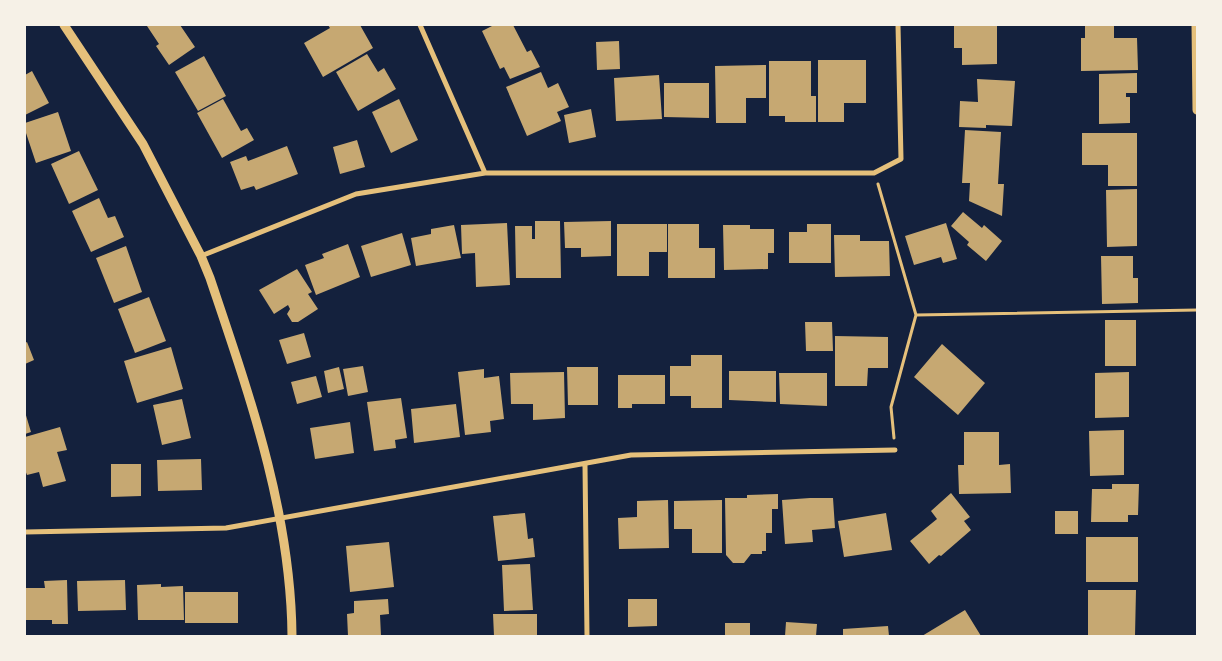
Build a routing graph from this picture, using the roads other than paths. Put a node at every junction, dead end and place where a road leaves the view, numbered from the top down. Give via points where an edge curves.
1 (64, 25) edge
2 (420, 25) edge
3 (898, 25) edge
4 (1196, 25) edge
5 (1197, 110) edge
6 (485, 173) junction
7 (202, 256) junction
8 (895, 450) road end
9 (585, 464) junction
10 (280, 518) junction
11 (25, 532) edge
12 (292, 636) edge
13 (587, 636) edge

1 - 7 street via 143,144
2 - 6 street
3 - 6 street via 901,160 874,173
4 - 5 street
6 - 7 street via 356,194
7 - 10 street via 256,416
8 - 9 street via 630,455
9 - 10 street
9 - 13 street
10 - 11 street via 226,528
10 - 12 street

